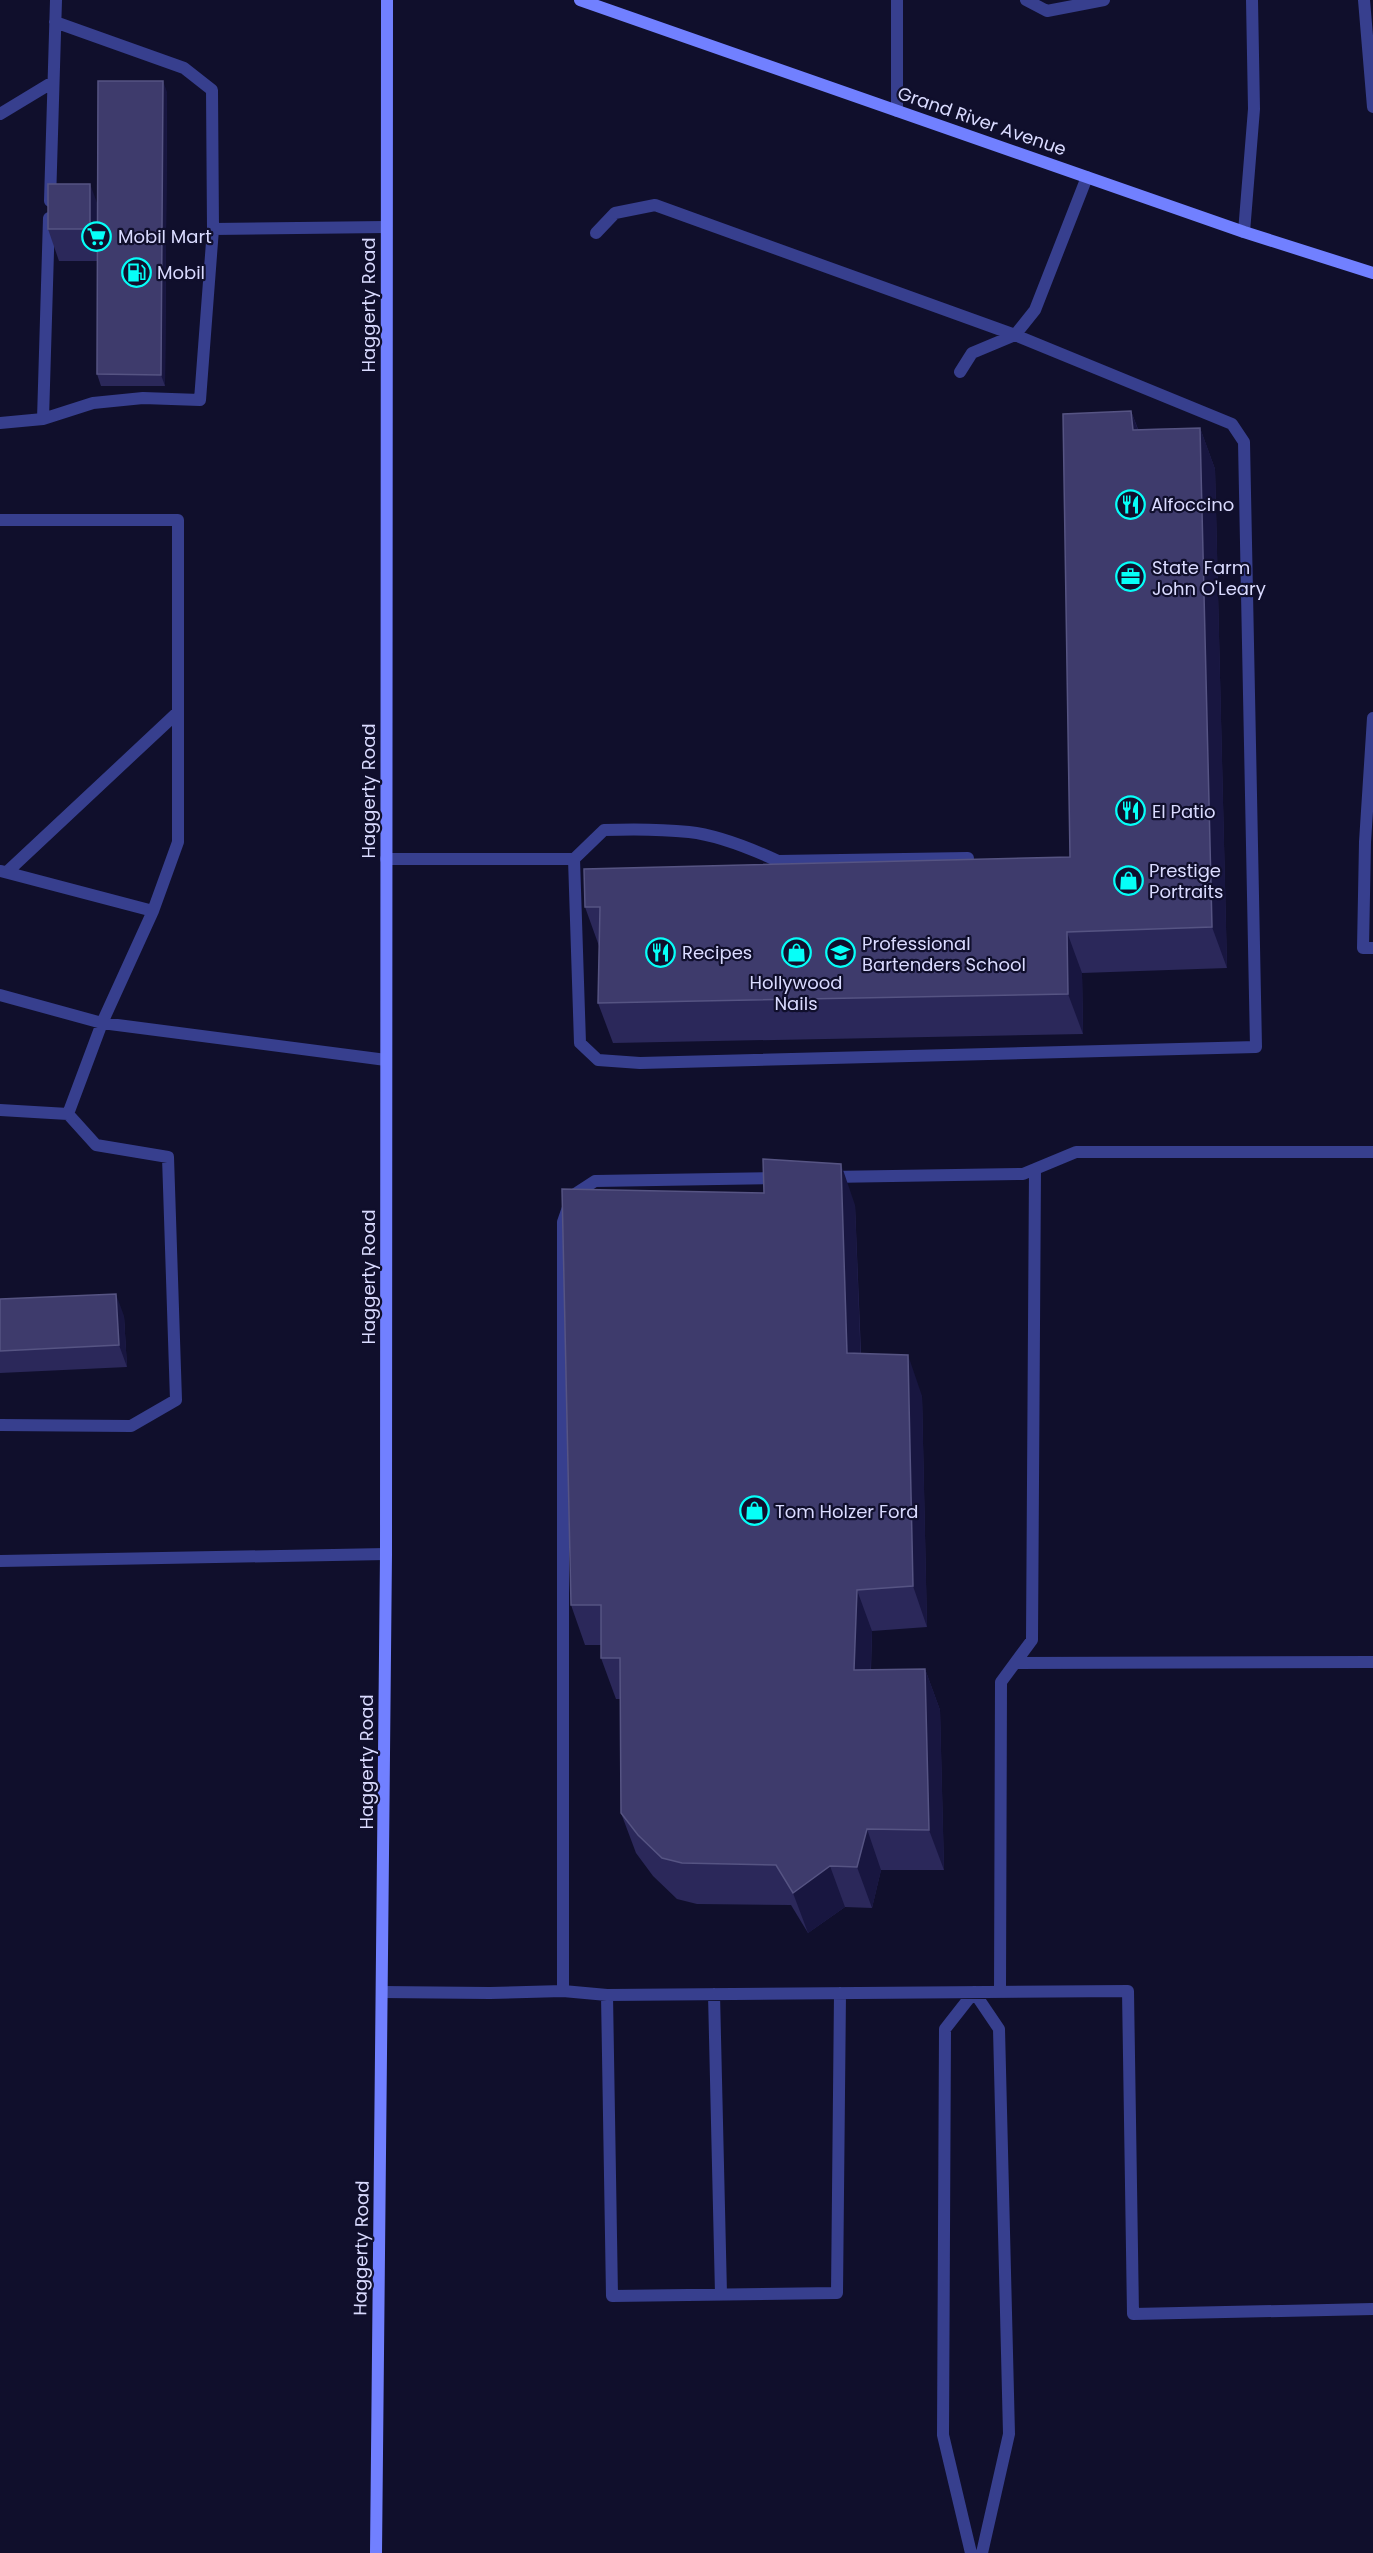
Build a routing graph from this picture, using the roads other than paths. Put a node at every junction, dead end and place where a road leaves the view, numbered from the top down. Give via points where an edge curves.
1 (56, 0) edge
2 (387, 0) edge
3 (580, 0) edge
4 (897, 0) edge
5 (1026, 0) edge
6 (1104, 0) edge
7 (1252, 0) edge
8 (1364, 0) edge
9 (55, 22) junction
10 (53, 82) junction
11 (1373, 107) edge
12 (897, 111) junction
13 (0, 114) edge
14 (1087, 177) junction
15 (386, 227) junction
16 (213, 229) junction
17 (1244, 232) junction
18 (596, 233) dead end
19 (1373, 273) edge
20 (1015, 335) junction
21 (960, 372) dead end
22 (43, 419) junction
23 (0, 423) edge
24 (0, 520) edge
25 (178, 712) junction
26 (1373, 718) edge
27 (968, 858) edge
28 (386, 859) junction
29 (574, 859) junction
30 (3, 872) edge
31 (153, 911) junction
32 (1373, 948) edge
33 (0, 995) edge
34 (102, 1023) junction
35 (386, 1060) junction
36 (0, 1110) edge
37 (68, 1114) junction
38 (1373, 1152) edge
39 (1035, 1169) junction
40 (821, 1177) edge
41 (786, 1178) edge
42 (0, 1425) edge
43 (386, 1554) junction
44 (0, 1561) edge
45 (1373, 1662) edge
46 (1015, 1663) junction
47 (564, 1990) junction
48 (382, 1992) junction
49 (974, 1992) junction
50 (1000, 1992) junction
51 (840, 1993) junction
52 (714, 1994) junction
53 (607, 1995) junction
54 (721, 2294) junction
55 (1373, 2309) edge
56 (376, 2553) edge
57 (971, 2553) edge
58 (982, 2553) edge

1 - 9 lane
2 - 15 street, Haggerty Road
3 - 12 street, Grand River Avenue
4 - 12 lane
5 - 6 lane via 1047,11
7 - 17 lane via 1254,109
8 - 11 lane
9 - 10 lane
9 - 16 lane via 184,68 212,90
10 - 13 lane
10 - 22 lane
12 - 14 street, Grand River Avenue
14 - 17 street, Grand River Avenue
14 - 20 lane via 1035,309
15 - 16 lane
15 - 28 street, Haggerty Road
16 - 22 lane via 200,400 143,398 93,403
17 - 19 street, Grand River Avenue
18 - 20 lane via 615,213 655,205
20 - 21 lane via 972,353
20 - 29 lane via 1232,424 1244,442 1256,1047 640,1063 598,1060 580,1043
22 - 23 lane
24 - 25 lane via 178,520
25 - 30 lane
25 - 31 lane via 178,842
26 - 32 lane via 1363,948
27 - 29 lane via 778,861 755,850 691,832 635,829 603,830
28 - 29 lane
28 - 35 street, Haggerty Road
30 - 31 lane
31 - 34 lane
33 - 34 lane
34 - 35 lane
34 - 37 lane
35 - 43 street, Haggerty Road
36 - 37 lane
37 - 42 lane via 96,1144 168,1157 176,1400 131,1426
38 - 39 lane via 1076,1152
39 - 40 lane via 1023,1174
39 - 46 lane via 1032,1640
41 - 47 lane via 596,1181 572,1196 563,1222
43 - 44 lane
43 - 48 street, Haggerty Road
45 - 46 lane
46 - 50 lane via 1001,1682
47 - 48 lane
47 - 53 lane
48 - 56 street, Haggerty Road
49 - 50 lane
49 - 51 lane
49 - 57 lane via 945,2029 943,2435
49 - 58 lane via 999,2029 1009,2434
50 - 55 lane via 1128,1991 1133,2314
51 - 52 lane
51 - 54 lane via 837,2293
52 - 53 lane
52 - 54 lane
53 - 54 lane via 612,2296

